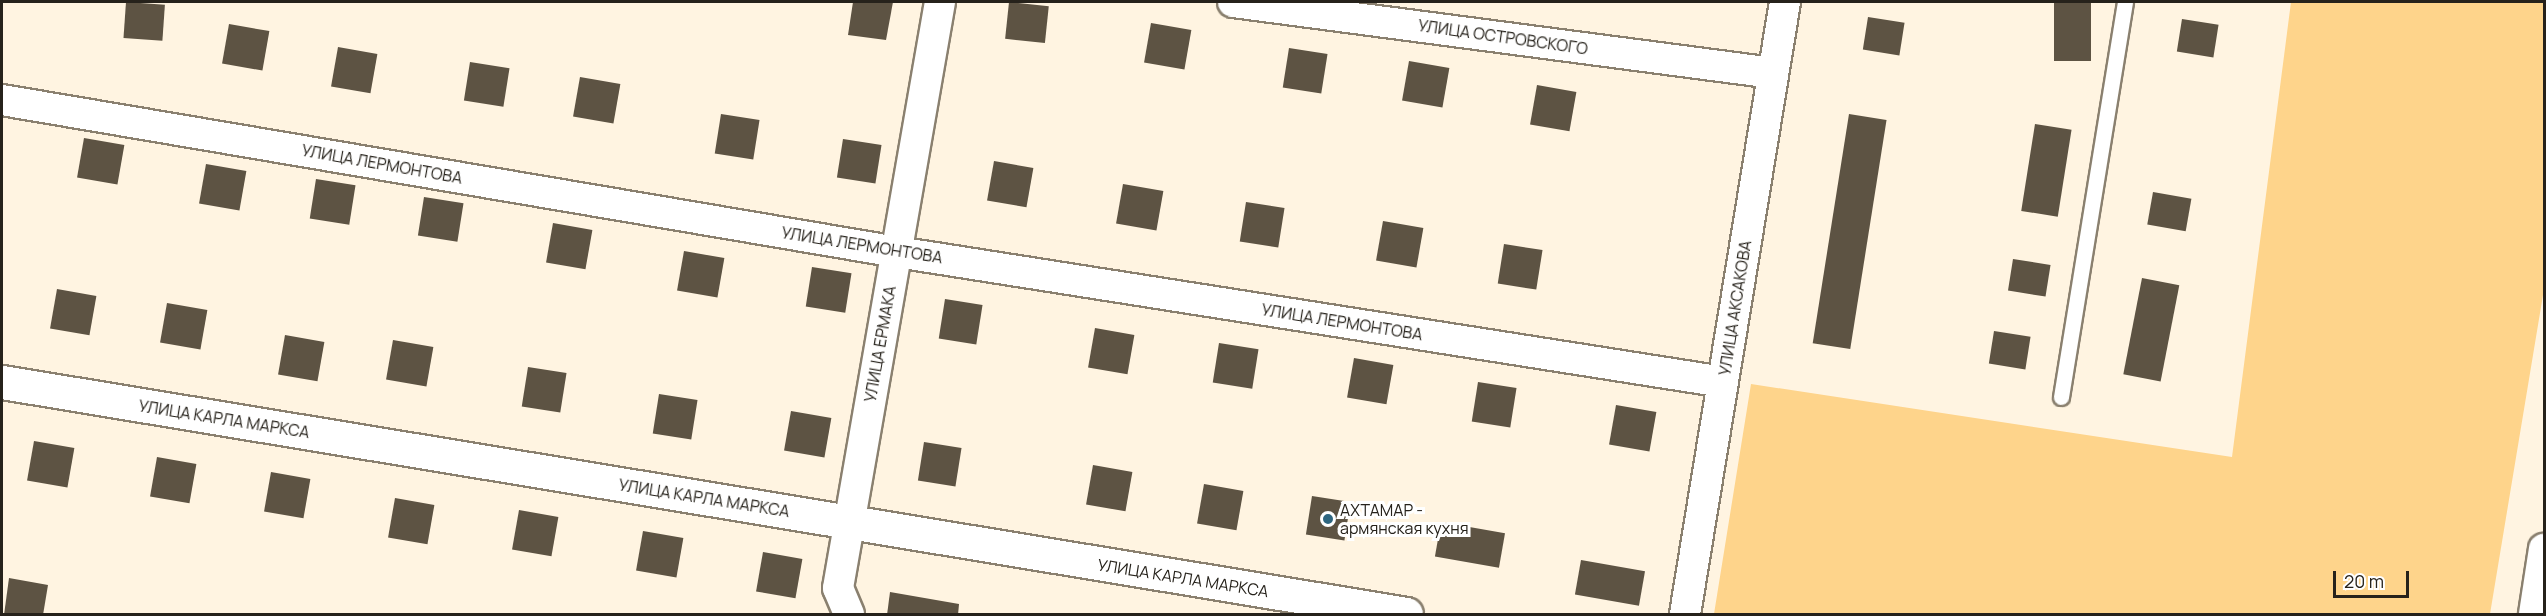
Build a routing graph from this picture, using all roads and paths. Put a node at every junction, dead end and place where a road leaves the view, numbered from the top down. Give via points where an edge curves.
1 (940, 2) edge
2 (1233, 2) edge
3 (1785, 2) edge
4 (2125, 2) edge
5 (1773, 73) junction
6 (2, 100) edge
7 (897, 252) junction
8 (2, 382) edge
9 (1723, 382) junction
10 (2061, 397) dead end
11 (849, 522) junction
12 (2544, 549) edge
13 (849, 615) edge
14 (1406, 615) edge
15 (1685, 615) edge
16 (2534, 615) edge

1 - 7 street, УЛИЦА ЕРМАКА
2 - 5 street, УЛИЦА ОСТРОВСКОГО
3 - 5 street, УЛИЦА АКСАКОВА
4 - 10 lane
5 - 9 street, УЛИЦА АКСАКОВА
6 - 7 street, УЛИЦА ЛЕРМОНТОВА
7 - 9 street, УЛИЦА ЛЕРМОНТОВА
7 - 11 street, УЛИЦА ЕРМАКА
8 - 11 main road, УЛИЦА КАРЛА МАРКСА
9 - 15 street, УЛИЦА АКСАКОВА
11 - 13 street, УЛИЦА ЕРМАКА via 838,588
11 - 14 main road, УЛИЦА КАРЛА МАРКСА
12 - 16 street

